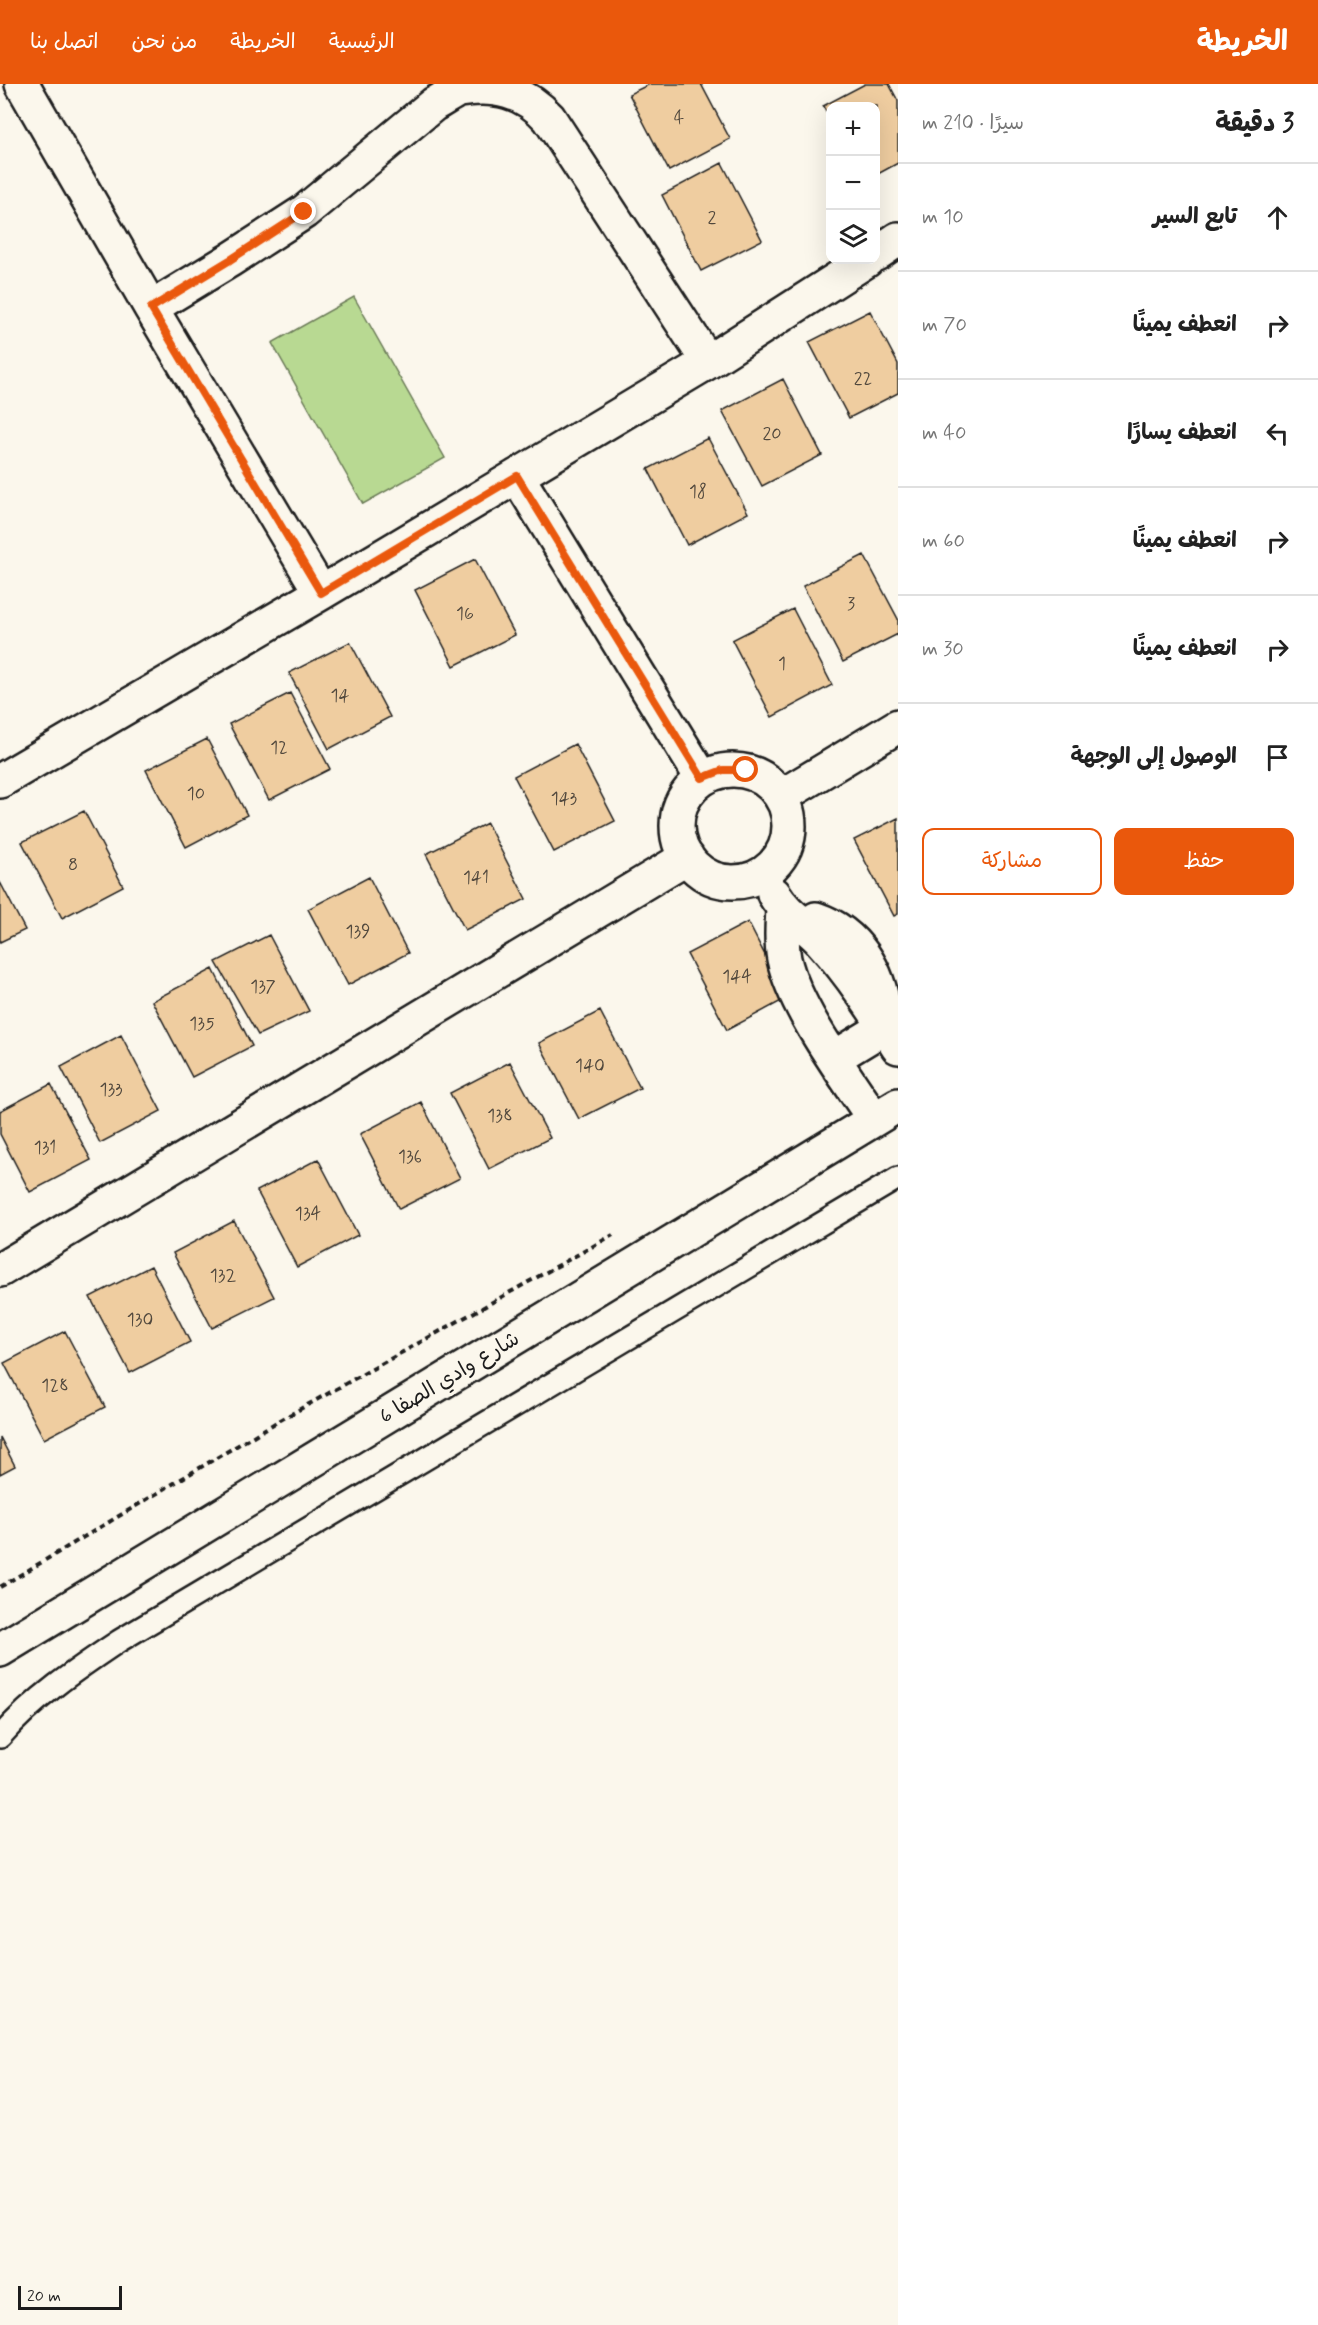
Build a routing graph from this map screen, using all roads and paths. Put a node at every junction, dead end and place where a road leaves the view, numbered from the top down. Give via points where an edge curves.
1 (22, 84) edge
2 (898, 239) edge
3 (880, 251) edge
4 (861, 264) edge
5 (151, 308) junction
6 (708, 362) junction
7 (517, 476) junction
8 (321, 593) junction
9 (898, 726) edge
10 (702, 778) junction
11 (0, 781) edge
12 (782, 796) junction
13 (687, 857) junction
14 (762, 875) junction
15 (783, 909) junction
16 (892, 1037) edge
17 (834, 1058) junction
18 (886, 1112) edge
19 (898, 1178) edge
20 (622, 1231) dead end
21 (0, 1270) edge
22 (0, 1587) edge
23 (0, 1650) edge
24 (0, 1737) edge

1 - 5 street
2 - 3 street
4 - 6 street
5 - 6 street via 304,212 435,104 458,90 484,86 511,90 534,102 549,118
5 - 8 street
6 - 7 street
7 - 8 street
7 - 10 street
8 - 11 street
9 - 12 street
10 - 12 street via 723,770 746,770 766,780
10 - 13 street via 687,794 678,814 677,830
12 - 14 street via 789,812 786,848
13 - 14 street via 712,878 746,881
13 - 21 street
14 - 15 street
15 - 16 street via 821,940
15 - 17 street via 784,959 792,983
16 - 17 street
17 - 18 street
18 - 23 street, شارع وادي الصفا 6
19 - 24 lane via 119,1641 34,1703
20 - 22 path via 275,1423

